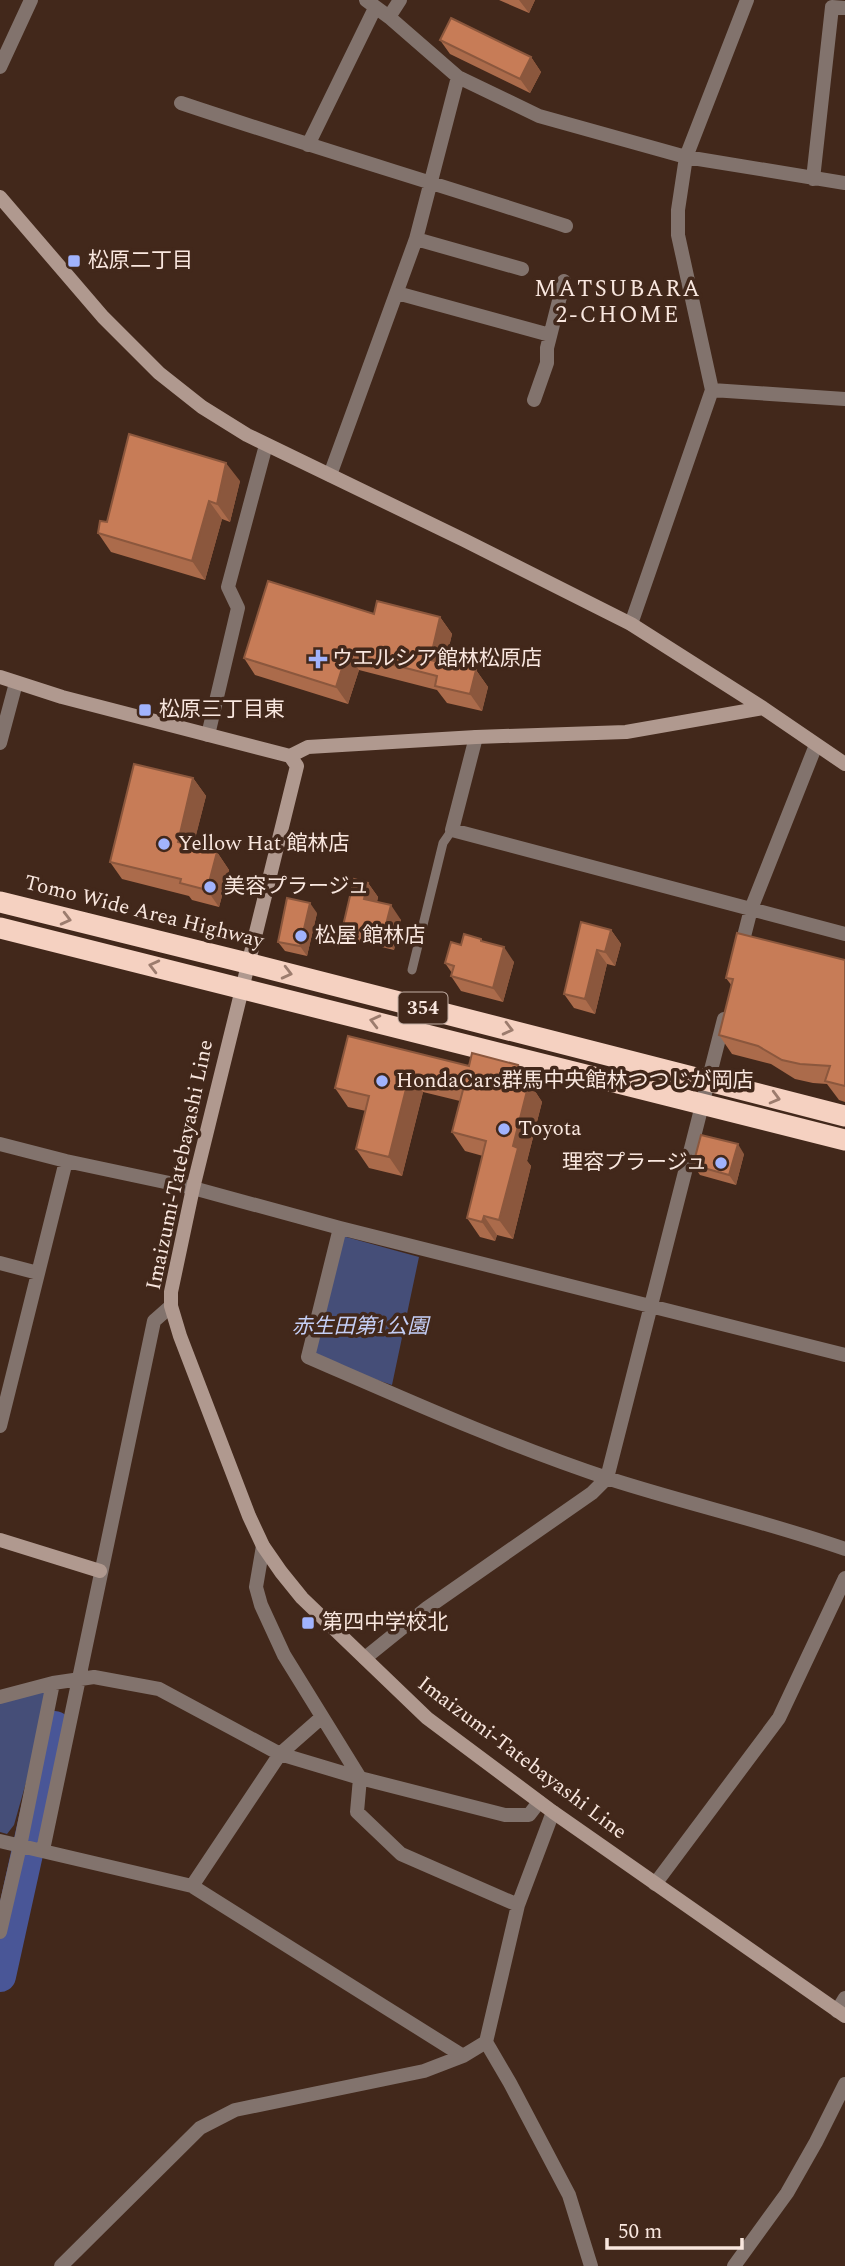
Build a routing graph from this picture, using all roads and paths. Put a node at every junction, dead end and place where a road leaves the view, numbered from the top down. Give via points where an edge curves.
1 (31, 0) edge
2 (400, 0) edge
3 (747, 0) edge
4 (371, 4) edge
5 (845, 8) edge
6 (389, 17) junction
7 (0, 67) edge
8 (458, 77) junction
9 (181, 103) dead end
10 (307, 145) junction
11 (686, 157) junction
12 (813, 179) junction
13 (431, 182) junction
14 (845, 183) edge
15 (0, 197) edge
16 (566, 226) dead end
17 (416, 239) junction
18 (522, 269) dead end
19 (564, 281) dead end
20 (397, 293) junction
21 (550, 335) junction
22 (712, 390) junction
23 (845, 399) edge
24 (534, 400) dead end
25 (266, 444) junction
26 (330, 475) junction
27 (631, 624) junction
28 (0, 677) edge
29 (16, 683) junction
30 (763, 708) junction
31 (208, 735) junction
32 (476, 737) junction
33 (0, 743) edge
34 (816, 745) junction
35 (290, 756) junction
36 (845, 764) edge
37 (452, 830) junction
38 (0, 902) edge
39 (751, 909) junction
40 (0, 928) edge
41 (845, 934) edge
42 (738, 961) edge
43 (247, 963) junction
44 (412, 970) dead end
45 (241, 988) junction
46 (728, 1001) edge
47 (708, 1080) junction
48 (703, 1102) junction
49 (845, 1116) edge
50 (845, 1140) edge
51 (0, 1144) edge
52 (66, 1161) junction
53 (193, 1188) junction
54 (340, 1228) junction
55 (0, 1263) edge
56 (38, 1273) junction
57 (171, 1306) junction
58 (652, 1307) junction
59 (845, 1354) edge
60 (4, 1390) edge
61 (0, 1426) edge
62 (607, 1478) junction
63 (0, 1541) edge
64 (263, 1546) junction
65 (845, 1549) edge
66 (100, 1571) junction
67 (845, 1578) edge
68 (365, 1658) junction
69 (78, 1680) junction
70 (53, 1684) junction
71 (0, 1697) edge
72 (322, 1717) junction
73 (280, 1754) junction
74 (360, 1778) junction
75 (539, 1802) junction
76 (553, 1812) junction
77 (0, 1841) edge
78 (20, 1846) junction
79 (43, 1850) junction
80 (655, 1884) junction
81 (192, 1886) junction
82 (517, 1905) junction
83 (0, 1932) edge
84 (845, 1998) edge
85 (841, 2014) edge
86 (486, 2042) junction
87 (463, 2056) junction
88 (845, 2084) edge
89 (61, 2266) edge
90 (591, 2266) edge
91 (734, 2266) edge

1 - 7 street
2 - 6 street
3 - 11 street
4 - 6 street
4 - 10 street
5 - 12 street via 832,8
6 - 8 street
8 - 11 street via 538,116
8 - 13 street
9 - 10 street
10 - 13 street
11 - 12 street
11 - 22 street via 678,235
12 - 14 street
13 - 16 street
13 - 17 street
15 - 25 main road via 103,317 159,373 202,407
17 - 18 street
17 - 20 street
19 - 21 street
20 - 21 street
20 - 26 street
21 - 24 street via 547,363
22 - 23 street
22 - 27 street
25 - 26 main road
25 - 31 street via 228,587 238,608
26 - 27 main road
27 - 30 main road
28 - 29 main road
29 - 31 main road
29 - 33 street
30 - 32 main road via 626,732
30 - 34 main road
31 - 35 main road
32 - 35 main road via 308,747
32 - 37 street
34 - 36 main road
34 - 39 street
35 - 43 main road, Imaizumi-Tatebayashi Line via 297,772
37 - 39 street
37 - 44 lane via 443,843
38 -> 43 highway, Tomo Wide Area Highway / 354
39 - 41 street
39 - 42 street
45 -> 40 highway, 354
43 - 45 main road, Imaizumi-Tatebayashi Line
43 -> 47 highway, Tomo Wide Area Highway / 354
48 -> 45 highway, 354
45 - 53 main road, Imaizumi-Tatebayashi Line
46 - 47 street
47 - 48 street
47 -> 49 highway, Tomo Wide Area Highway / 354
48 - 50 highway, 354
48 - 58 street
51 - 52 street
52 - 53 street
52 - 56 street
53 - 54 street
53 - 57 main road, Imaizumi-Tatebayashi Line
54 - 58 street
54 - 62 street via 308,1357 446,1417
55 - 56 street
56 - 60 street
57 - 64 main road, Imaizumi-Tatebayashi Line
57 - 66 street via 154,1321
58 - 59 street
58 - 62 street
60 - 61 street
62 - 65 street
62 - 68 street
63 - 66 main road
64 - 68 main road, Imaizumi-Tatebayashi Line via 302,1598
64 - 72 street via 256,1587 261,1605 284,1655
66 - 69 street
67 - 80 street via 779,1718
68 - 75 main road, Imaizumi-Tatebayashi Line via 427,1718
69 - 70 street
69 - 73 street via 94,1677 159,1689
69 - 79 street
70 - 71 street
70 - 78 street
72 - 73 street
72 - 74 street
73 - 74 street
73 - 81 street
74 - 75 street via 505,1815 529,1815
74 - 82 street via 357,1812 401,1854
75 - 76 main road, Imaizumi-Tatebayashi Line
76 - 80 main road, Imaizumi-Tatebayashi Line
76 - 82 street
77 - 78 street
78 - 79 street
78 - 83 street
79 - 81 street
80 - 85 main road, Imaizumi-Tatebayashi Line
81 - 87 street
82 - 86 street
84 - 85 street
86 - 87 street
86 - 90 street via 569,2195
87 - 89 street via 424,2071 236,2110 200,2128
88 - 91 street via 787,2193

